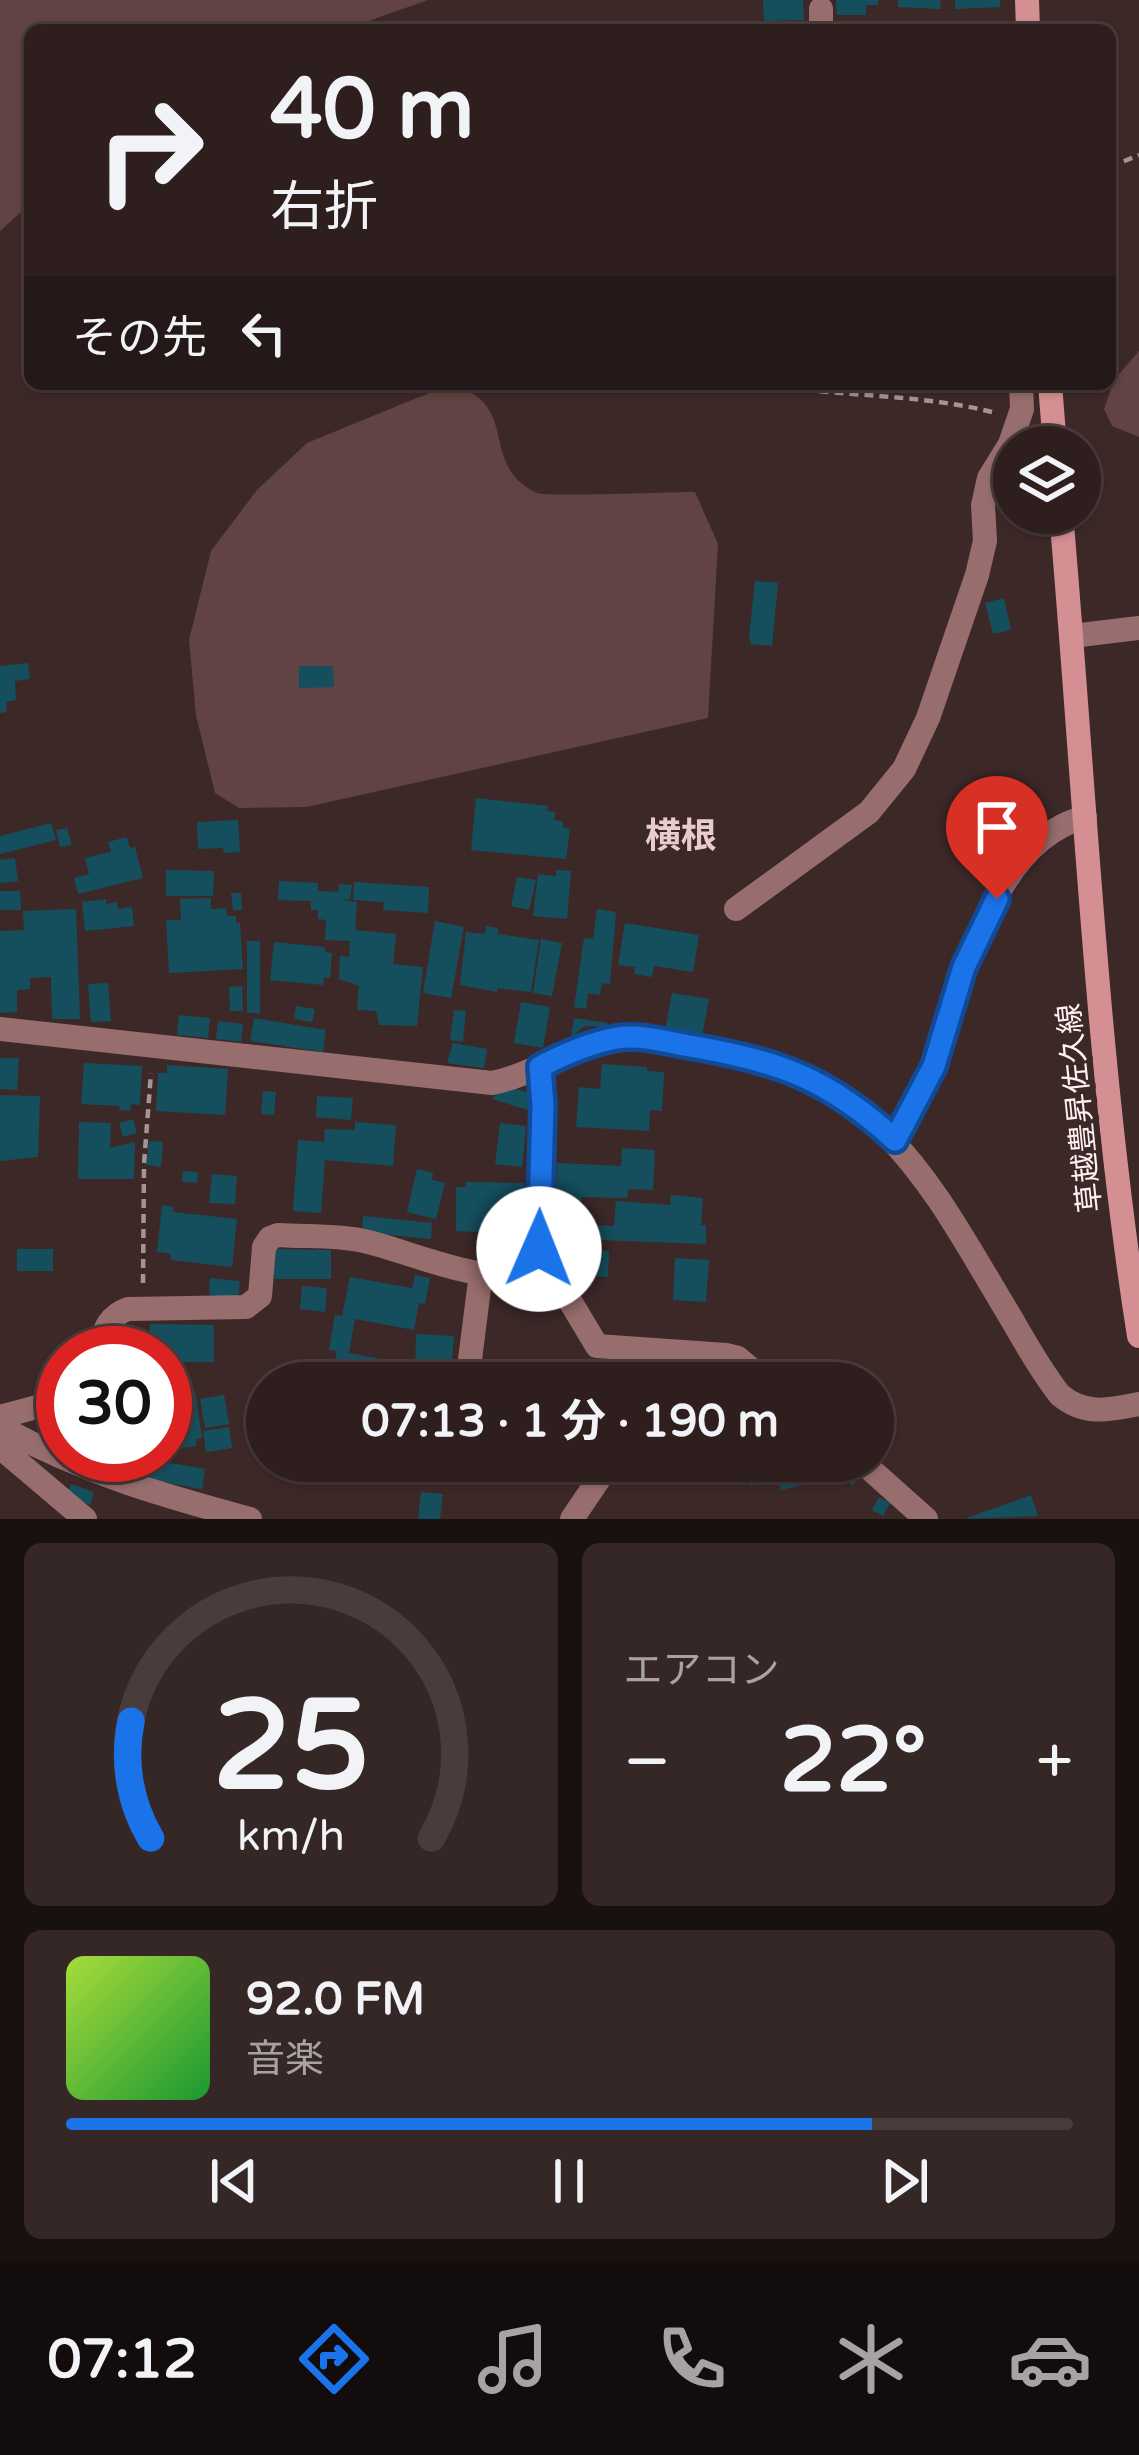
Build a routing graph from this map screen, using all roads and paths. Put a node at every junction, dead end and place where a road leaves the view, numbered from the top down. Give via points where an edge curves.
1 (797, 390) edge
2 (1021, 390) edge
3 (1050, 390) edge
4 (1017, 422) junction
5 (1053, 426) edge
6 (1063, 534) edge
7 (1139, 628) edge
8 (1072, 636) junction
9 (1085, 817) junction
10 (736, 909) dead end
11 (0, 1028) edge
12 (154, 1043) junction
13 (540, 1067) junction
14 (895, 1140) junction
15 (540, 1268) junction
16 (481, 1273) junction
17 (142, 1309) junction
18 (109, 1326) edge
19 (1139, 1336) edge
20 (738, 1358) junction
21 (469, 1362) edge
22 (736, 1362) edge
23 (743, 1362) edge
24 (1139, 1404) edge
25 (36, 1407) edge
26 (0, 1417) edge
27 (0, 1426) edge
28 (0, 1447) edge
29 (597, 1482) edge
30 (885, 1482) edge
31 (85, 1519) edge
32 (250, 1519) edge
33 (572, 1519) edge
34 (926, 1519) edge

1 - 4 path via 898,395
2 - 4 street
3 - 5 main road
4 - 10 street via 988,478 977,575 904,769 869,812
6 - 8 main road, 草越豊昇佐久線
7 - 8 street
8 - 9 main road, 草越豊昇佐久線
9 - 14 street via 1036,846 997,899 962,974 934,1066
9 - 19 main road, 草越豊昇佐久線 via 1112,1147
11 - 12 street
12 - 13 street via 492,1083
12 - 17 path
13 - 14 street via 621,1037 754,1057 803,1074
13 - 15 street
14 - 24 street via 1060,1395 1082,1409
15 - 16 street via 518,1277
15 - 20 street via 558,1281 597,1346
16 - 17 street via 361,1240 278,1235 264,1247 260,1296 246,1307
16 - 21 street
17 - 18 street via 114,1314
20 - 22 street
20 - 23 street
25 - 26 street
27 - 32 street via 124,1484
28 - 31 street
29 - 33 street
30 - 34 street

